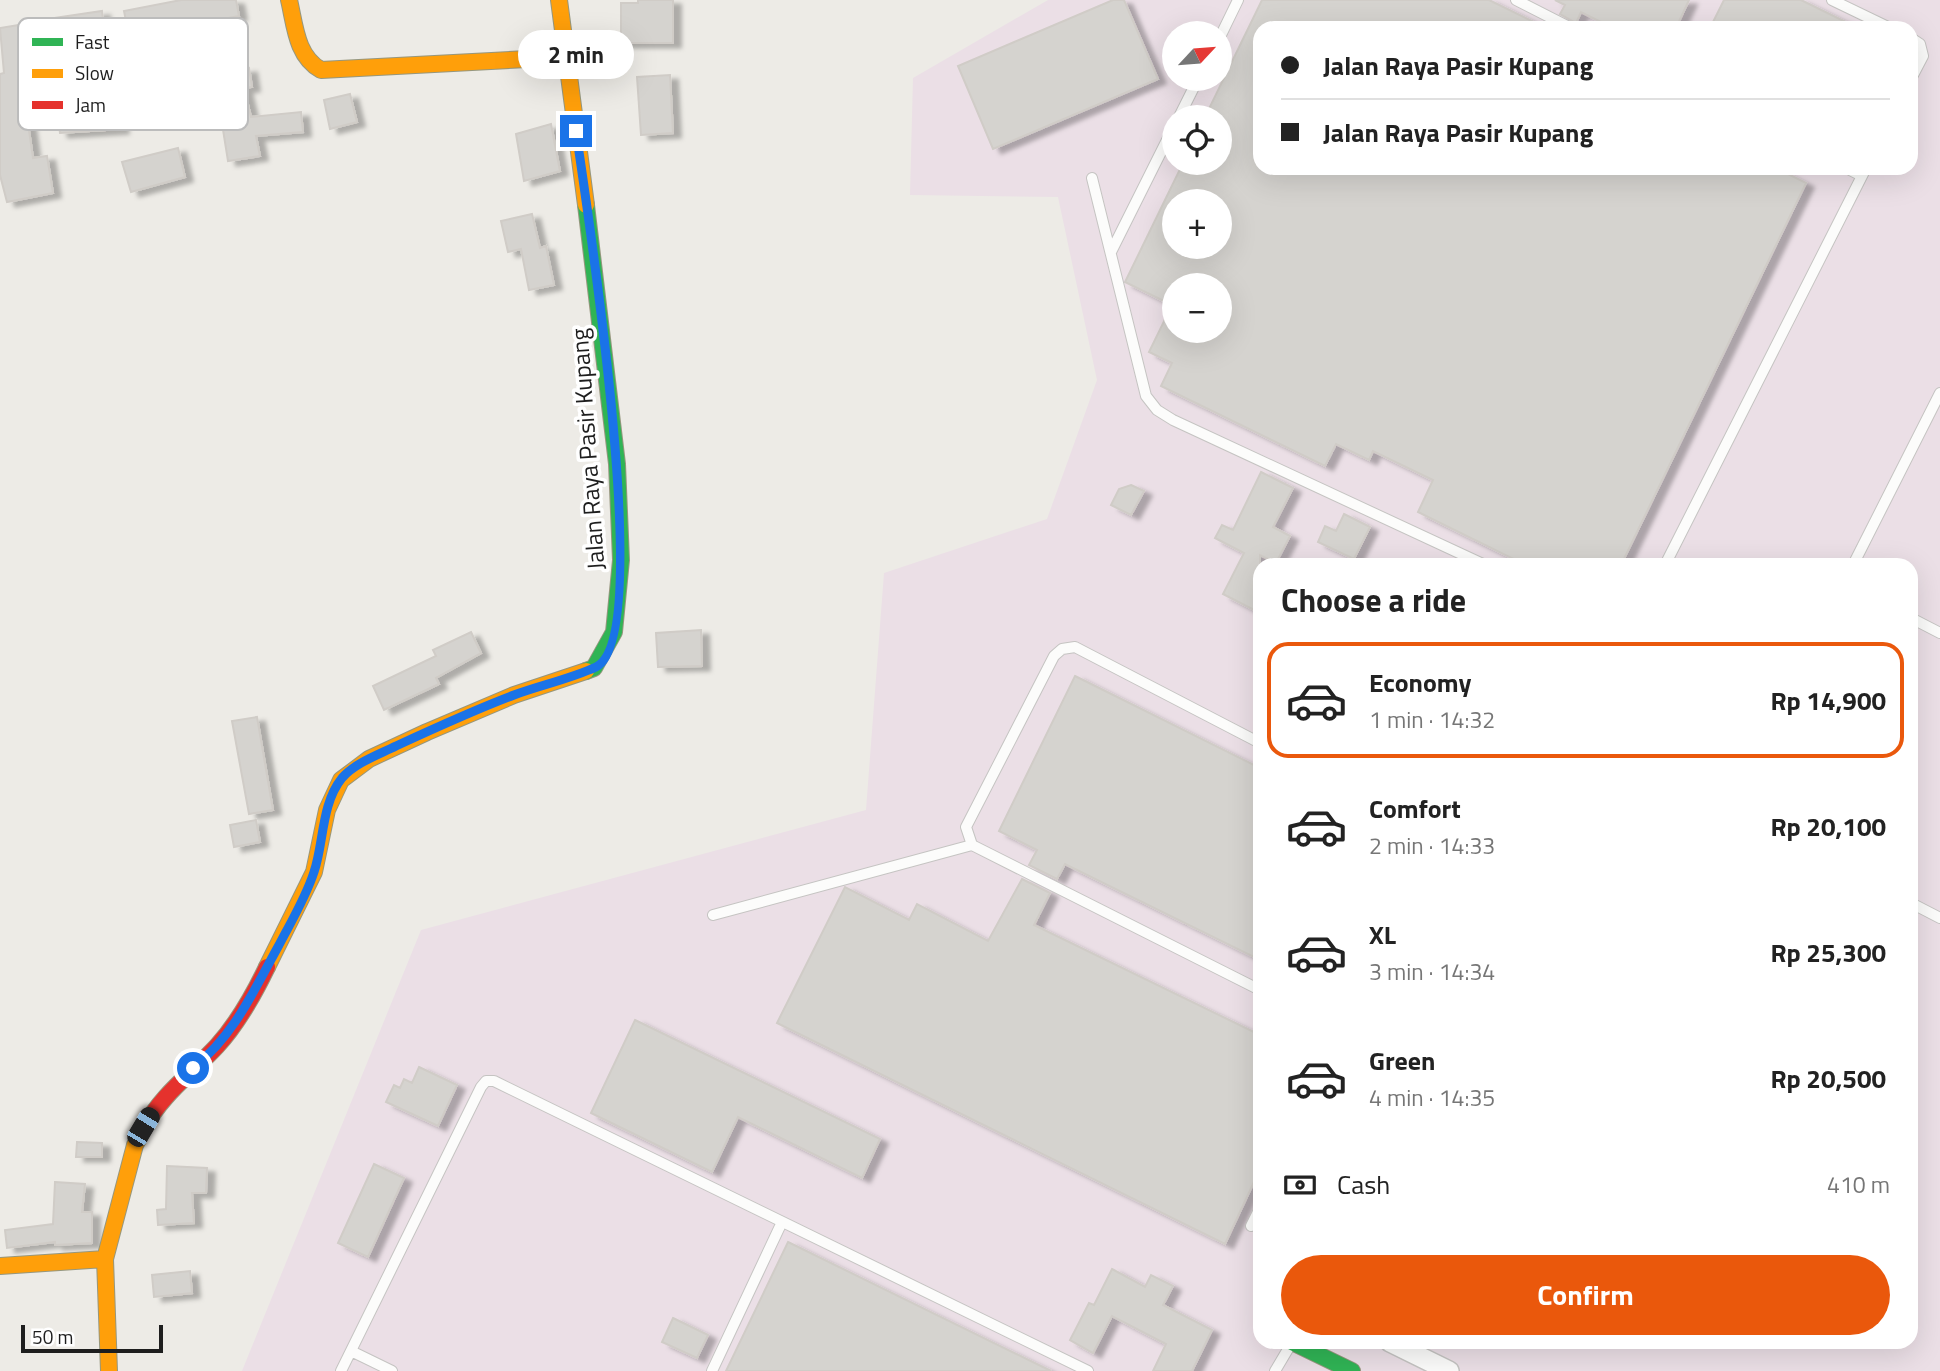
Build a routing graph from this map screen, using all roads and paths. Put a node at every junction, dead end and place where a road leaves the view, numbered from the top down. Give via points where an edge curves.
1 (289, 0) edge
2 (559, 0) edge
3 (1238, 0) edge
4 (1516, 0) edge
5 (1832, 0) edge
6 (1228, 21) edge
7 (1557, 21) edge
8 (1876, 21) edge
9 (1918, 43) edge
10 (565, 57) junction
11 (1918, 66) edge
12 (1162, 151) edge
13 (1862, 175) edge
14 (1092, 178) dead end
15 (1111, 252) junction
16 (1940, 393) edge
17 (1470, 558) edge
18 (1669, 558) edge
19 (1857, 558) edge
20 (1918, 622) edge
21 (1940, 633) edge
22 (1253, 739) edge
23 (972, 845) junction
24 (1918, 907) edge
25 (713, 915) dead end
26 (1940, 918) edge
27 (1253, 986) edge
28 (1253, 1222) edge
29 (782, 1223) junction
30 (1251, 1226) dead end
31 (105, 1259) junction
32 (0, 1266) edge
33 (1288, 1349) edge
34 (1306, 1349) edge
35 (1404, 1349) edge
36 (351, 1351) junction
37 (109, 1371) edge
38 (341, 1371) edge
39 (391, 1371) edge
40 (712, 1371) edge
41 (1088, 1371) edge
42 (1275, 1371) edge
43 (1352, 1371) edge
44 (1449, 1371) edge

1 - 10 street via 303,54 312,67 321,70
2 - 10 street, Jalan Raya Pasir Kupang
3 - 6 lane
4 - 7 lane
5 - 8 lane
9 - 11 lane via 1923,56
10 - 31 street, Jalan Raya Pasir Kupang via 599,303 621,524 619,608 610,652 594,668 427,732 369,759 341,780 327,810 314,872 255,991 219,1044 167,1093 143,1127 128,1166
12 - 15 lane
13 - 18 lane
14 - 15 lane
15 - 17 lane via 1146,396 1157,410
16 - 19 lane
20 - 21 lane
22 - 23 lane via 1075,647 1062,649 965,827
23 - 25 lane
23 - 27 lane
24 - 26 lane
28 - 30 lane
29 - 36 lane via 486,1081
29 - 40 lane
29 - 41 lane
31 - 32 street
31 - 37 street, Jalan Raya Pasir Kupang
33 - 42 lane
34 - 43 street
35 - 44 street
36 - 38 lane
36 - 39 lane

